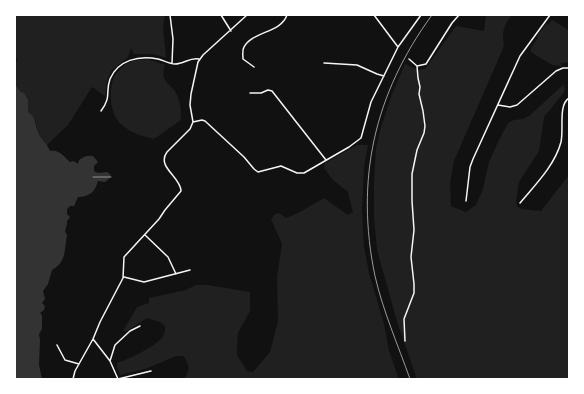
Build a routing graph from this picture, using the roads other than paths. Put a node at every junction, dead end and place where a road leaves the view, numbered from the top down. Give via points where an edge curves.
1 (170, 15) edge
2 (221, 15) edge
3 (246, 15) edge
4 (287, 15) edge
5 (374, 15) edge
6 (421, 15) edge
7 (460, 15) edge
8 (550, 15) edge
9 (231, 30) junction
10 (398, 47) junction
11 (199, 59) junction
12 (409, 59) dead end
13 (172, 63) junction
14 (324, 63) dead end
15 (417, 66) junction
16 (254, 67) dead end
17 (569, 68) edge
18 (384, 76) junction
19 (250, 92) dead end
20 (569, 98) edge
21 (498, 105) junction
22 (101, 111) dead end
23 (192, 122) junction
24 (326, 160) junction
25 (466, 201) dead end
26 (520, 203) dead end
27 (144, 235) junction
28 (190, 270) dead end
29 (176, 274) junction
30 (124, 277) junction
31 (140, 326) dead end
32 (93, 339) junction
33 (404, 341) dead end
34 (57, 345) dead end
35 (110, 361) junction
36 (79, 364) junction
37 (151, 372) dead end
38 (73, 379) edge

1 - 13 street via 173,38
2 - 9 street
3 - 9 street
4 - 16 street via 282,23 244,46 243,59
5 - 10 street
6 - 10 street
7 - 15 street via 452,23 426,64
8 - 21 street via 520,56
9 - 11 street
10 - 18 street
11 - 13 street via 191,59 181,64
11 - 23 street via 190,100
12 - 15 street
13 - 22 street via 154,58 135,58 126,61 110,79 107,102
14 - 18 street via 357,65
15 - 33 street via 425,126 412,174 414,238 411,256 414,294 404,319
17 - 21 street via 556,70 517,105
18 - 24 street via 371,102 361,138
19 - 24 street via 272,91
20 - 26 street via 563,105 561,141 557,153
21 - 25 street via 473,159
23 - 24 street via 205,121 258,172 281,166 304,173
23 - 27 street via 190,129 167,152 163,160 181,187 181,193
27 - 29 street via 168,257
27 - 30 street via 124,257
28 - 29 street
29 - 30 street via 144,282
30 - 32 street
31 - 35 street via 130,331 115,345
32 - 35 street
32 - 36 street
34 - 36 street via 65,360
35 - 37 street via 118,379
36 - 38 street via 74,371

